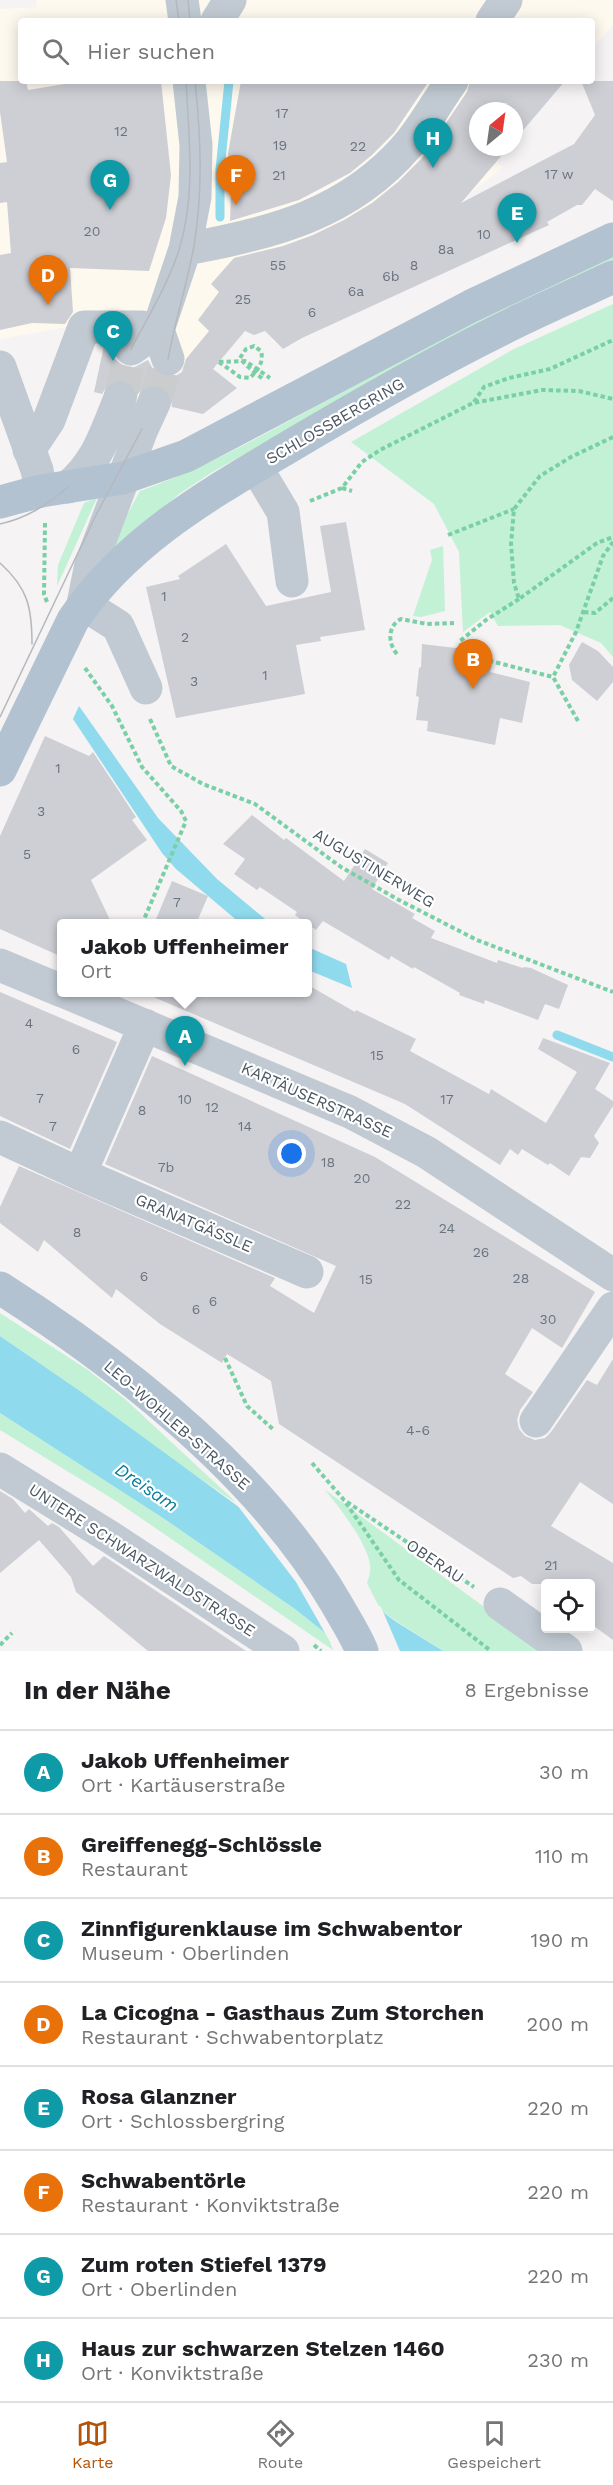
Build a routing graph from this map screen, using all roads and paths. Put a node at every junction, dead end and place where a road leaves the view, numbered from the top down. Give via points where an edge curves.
1 (182, 0) edge
2 (230, 0) edge
3 (506, 0) edge
4 (185, 18) edge
5 (219, 18) edge
6 (494, 18) edge
7 (189, 84) edge
8 (450, 84) edge
9 (613, 239) edge
10 (185, 249) junction
11 (613, 277) edge
12 (613, 340) edge
13 (163, 344) junction
14 (131, 349) dead end
15 (251, 369) dead end
16 (3, 374) edge
17 (303, 394) junction
18 (120, 398) tunnel mouth
19 (613, 399) edge
20 (473, 403) junction
21 (613, 437) edge
22 (29, 450) junction
23 (186, 456) junction
24 (256, 467) junction
25 (123, 478) junction
26 (342, 488) junction
27 (55, 489) junction
28 (352, 492) dead end
29 (0, 502) edge
30 (514, 509) junction
31 (283, 512) junction
32 (448, 535) dead end
33 (613, 537) edge
34 (613, 542) edge
35 (292, 581) dead end
36 (519, 598) junction
37 (613, 598) edge
38 (83, 604) junction
39 (584, 612) junction
40 (57, 623) junction
41 (454, 623) dead end
42 (397, 654) dead end
43 (553, 677) junction
44 (146, 699) joint
45 (578, 721) dead end
46 (0, 770) edge
47 (144, 919) edge
48 (0, 965) edge
49 (57, 989) edge
50 (613, 992) edge
51 (76, 997) edge
52 (145, 1025) junction
53 (0, 1137) edge
54 (80, 1174) junction
55 (307, 1272) dead end
56 (613, 1275) edge
57 (0, 1288) edge
58 (613, 1308) edge
59 (225, 1358) dead end
60 (536, 1421) dead end
61 (274, 1430) dead end
62 (312, 1462) dead end
63 (0, 1469) edge
64 (344, 1500) junction
65 (500, 1604) joint
66 (12, 1633) dead end
67 (0, 1645) edge
68 (283, 1651) edge
69 (362, 1651) edge
70 (491, 1651) edge
71 (566, 1651) edge

1 - 4 street
2 - 5 street
3 - 6 street
7 - 10 street via 196,145 195,197
8 - 10 street via 408,145 371,182 339,203 291,225
9 - 17 main road via 471,306
10 - 13 street
11 - 24 main road, SCHLOSSBERGRING via 468,346 367,400
12 - 20 path via 550,369 484,387
13 - 14 street
13 - 22 street via 142,327 84,327 49,420
15 - 17 path via 245,365 240,358 246,348 254,346 263,359 260,366 250,378 240,377 219,362 245,361 269,378
16 - 22 street
17 - 23 main road
18 - 27 street via 94,461 84,474
19 - 20 path via 579,391 542,390
20 - 26 path via 380,450 362,462
21 - 30 path via 540,477
22 - 27 street
23 - 25 main road
23 - 25 street via 148,416
24 - 31 street
24 - 38 main road, SCHLOSSBERGRING via 167,523
25 - 27 main road
25 - 38 street via 91,564
26 - 28 path
26 - 31 path
27 - 29 main road
27 - 40 path via 45,507 44,594
30 - 32 path
30 - 36 path via 510,544
31 - 35 street
33 - 36 path via 597,543
34 - 39 path via 603,556
36 - 43 path via 460,641 463,654
37 - 39 path via 595,613
38 - 40 main road, SCHLOSSBERGRING
38 - 44 street via 118,626
39 - 43 path
40 - 46 main road, SCHLOSSBERGRING
40 - 47 path via 112,706 142,767 186,821
41 - 42 path via 400,619 390,633 391,648
43 - 45 path
44 - 50 path, AUGUSTINERWEG via 171,766 203,784 255,804 341,867 447,925
48 - 49 street, KARTÄUSERSTRASSE
51 - 52 street, KARTÄUSERSTRASSE
52 - 54 street
52 - 56 street, KARTÄUSERSTRASSE via 350,1112 417,1147
53 - 54 street, GRANATGÄSSLE
54 - 55 street, GRANATGÄSSLE
57 - 69 main road, LEO-WOHLEB-STRASSE via 110,1364 231,1468 284,1527 321,1578
58 - 60 street
59 - 61 path via 247,1406
62 - 64 path, OBERAU
63 - 68 street, UNTERE SCHWARZWALDSTRASSE
64 - 65 path, OBERAU
64 - 70 path via 399,1580
65 - 71 street
66 - 67 path

